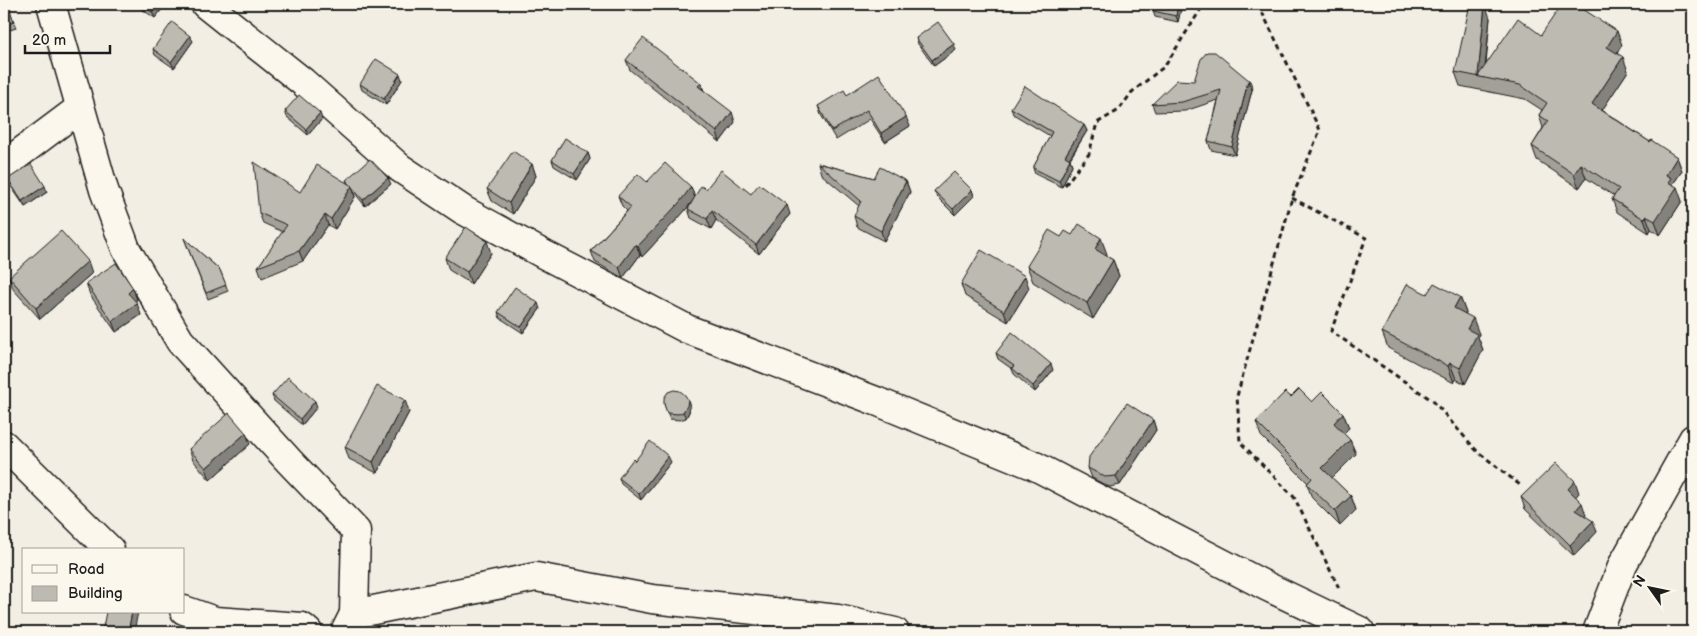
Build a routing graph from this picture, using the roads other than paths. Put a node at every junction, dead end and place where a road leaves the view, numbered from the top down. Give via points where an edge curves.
1 (51, 4) edge
2 (205, 4) edge
3 (80, 108) junction
4 (4, 165) edge
5 (1693, 439) edge
6 (4, 445) edge
7 (108, 548) edge
8 (185, 610) edge
9 (349, 623) edge
10 (308, 632) edge
11 (895, 632) edge
12 (1358, 632) edge
13 (1598, 632) edge

1 - 3 street
2 - 12 street via 303,82 400,168 464,210 545,255 686,329 1035,466
3 - 4 street
3 - 9 street via 104,190 126,249 180,341 356,531
5 - 13 street via 1623,564
6 - 7 street
8 - 10 street via 215,621 302,627
9 - 11 street via 536,577 652,600 838,619

